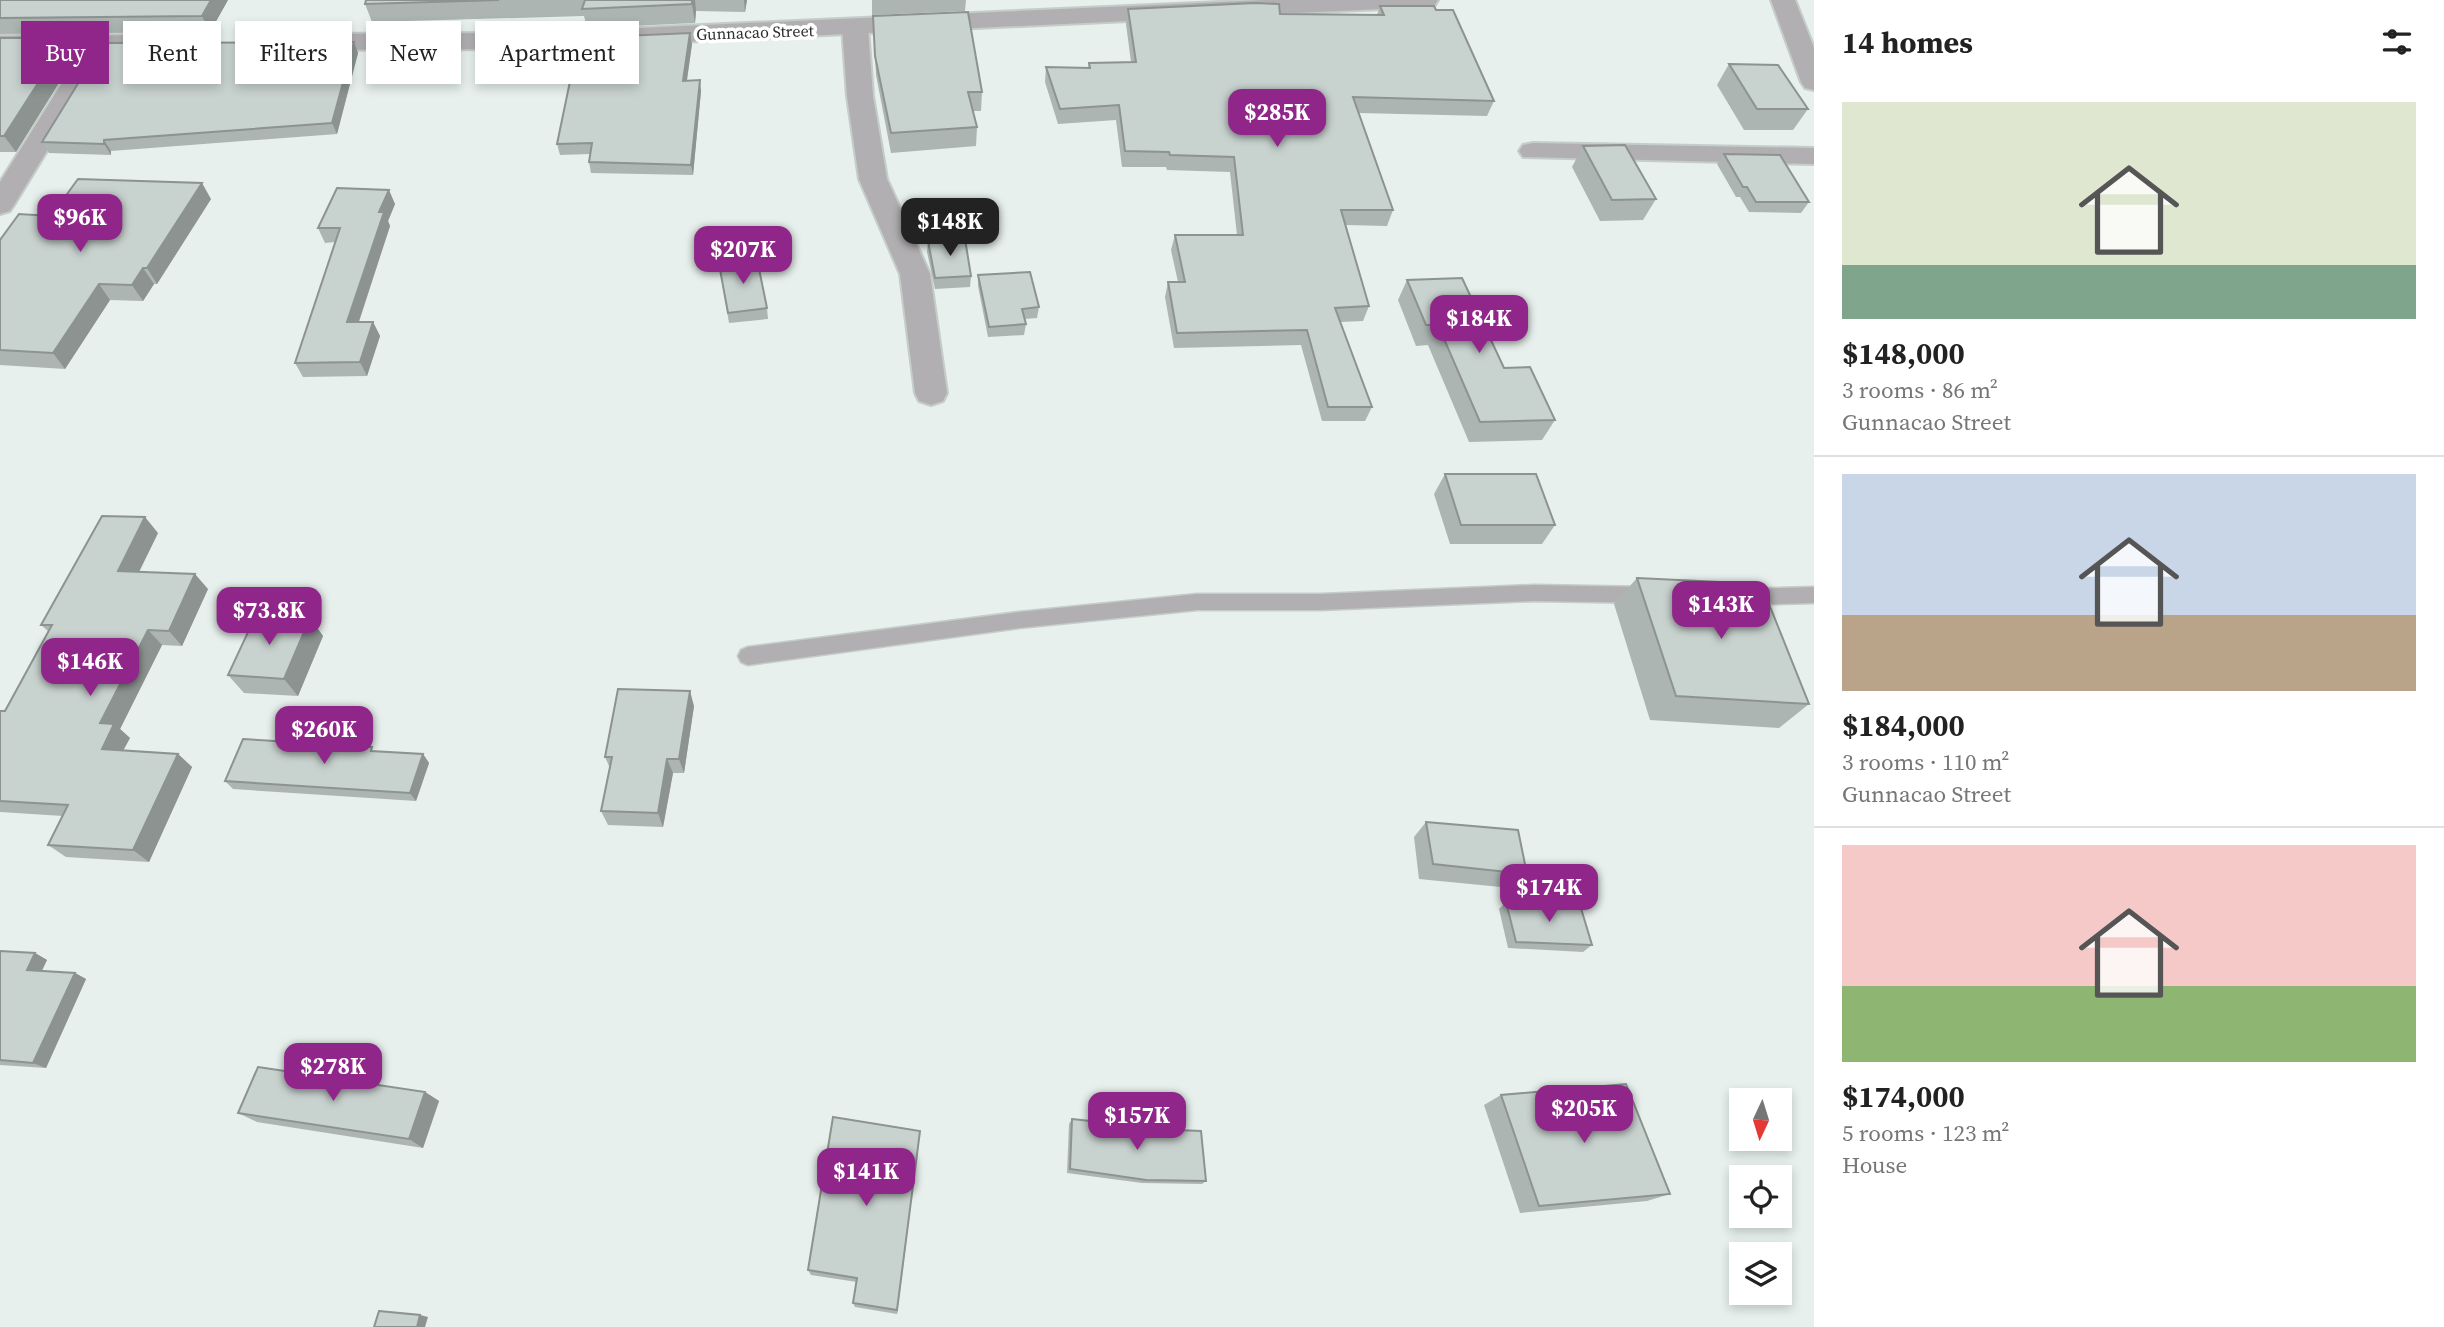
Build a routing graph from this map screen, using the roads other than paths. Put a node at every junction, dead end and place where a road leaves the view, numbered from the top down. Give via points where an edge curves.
1 (1426, 0) edge
2 (1783, 0) edge
3 (855, 27) junction
4 (352, 42) edge
5 (0, 44) edge
6 (21, 44) edge
7 (1814, 82) edge
8 (75, 84) edge
9 (1533, 151) dead end
10 (1814, 156) edge
11 (0, 205) edge
12 (931, 393) dead end
13 (1814, 595) edge
14 (1672, 596) edge
15 (1714, 597) edge
16 (748, 656) dead end

1 - 3 street, Gunnacao Street
2 - 7 street
3 - 4 street, Gunnacao Street via 526,41
3 - 12 street via 873,179 920,292
5 - 6 street
8 - 11 street
9 - 10 street
13 - 15 lane
14 - 16 lane via 1534,593 1197,602

